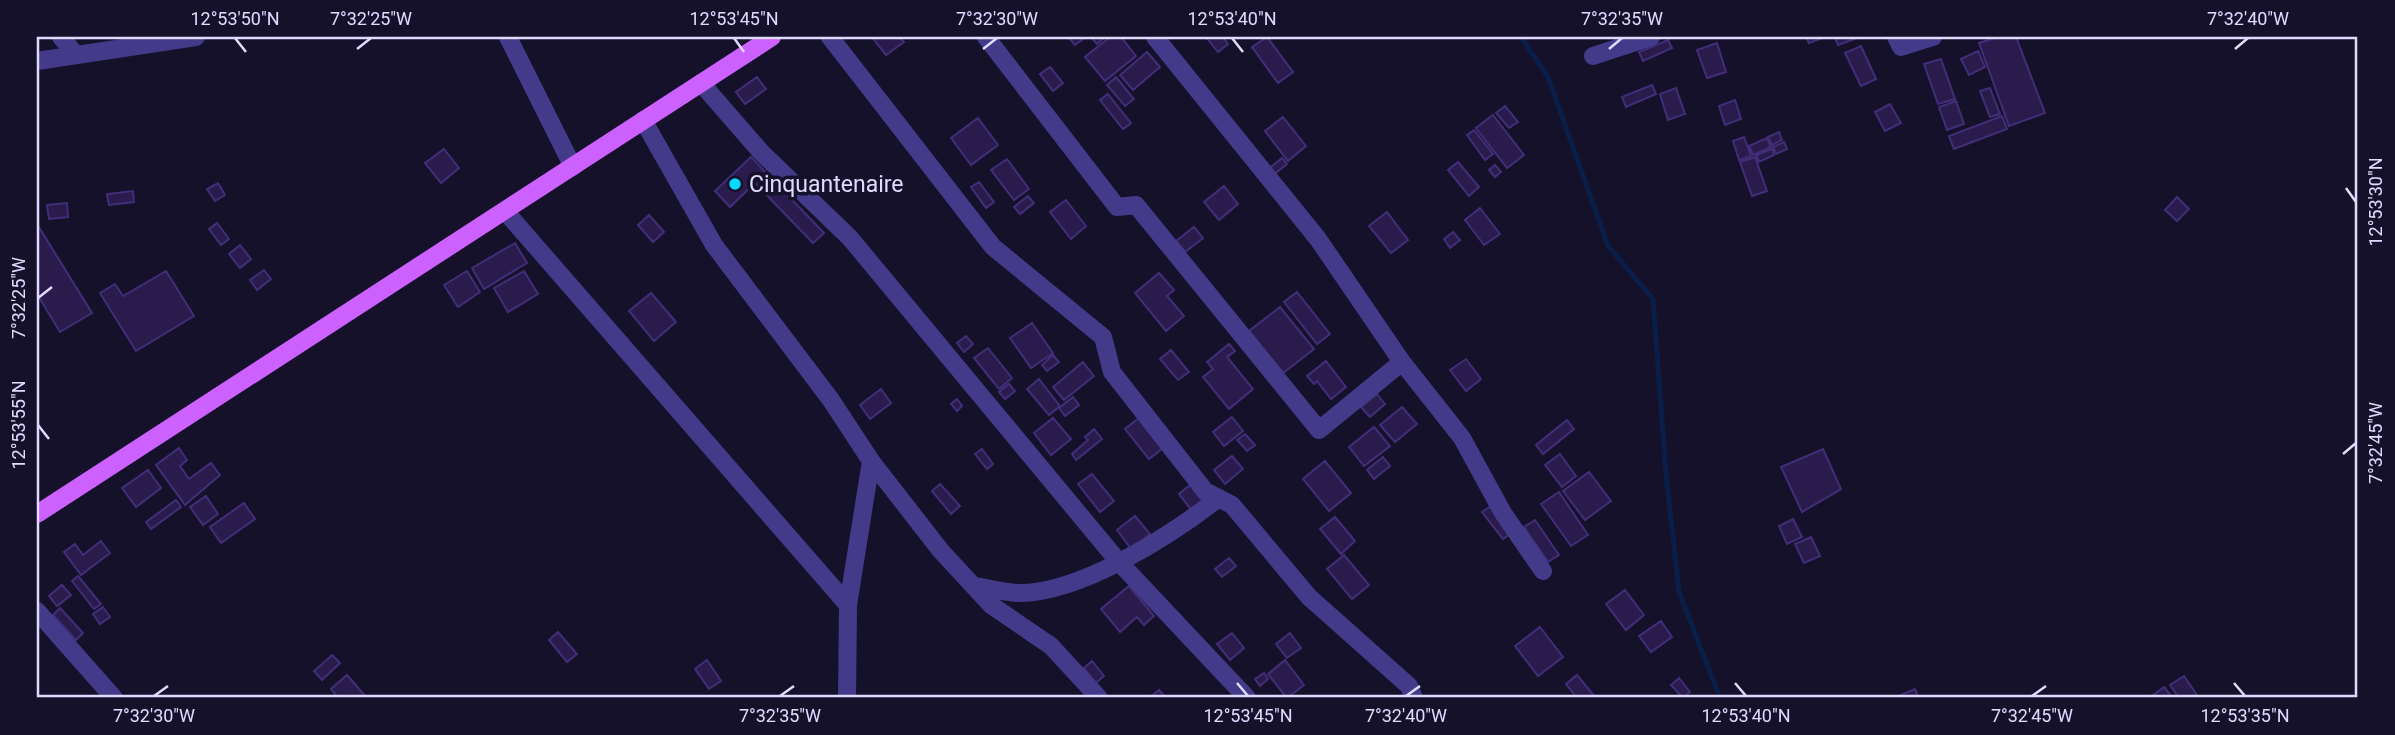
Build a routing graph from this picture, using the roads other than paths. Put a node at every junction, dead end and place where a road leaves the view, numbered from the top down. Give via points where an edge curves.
1 (61, 37) edge
2 (196, 37) edge
3 (508, 37) edge
4 (772, 37) edge
5 (830, 37) edge
6 (986, 37) edge
7 (1155, 37) edge
8 (1651, 37) edge
9 (1896, 37) edge
10 (1933, 37) edge
11 (76, 55) junction
12 (1593, 56) dead end
13 (37, 61) edge
14 (701, 83) junction
15 (643, 120) junction
16 (573, 167) junction
17 (505, 211) junction
18 (1402, 362) junction
19 (871, 460) junction
20 (1219, 498) junction
21 (37, 514) edge
22 (1118, 561) junction
23 (1543, 571) dead end
24 (974, 586) junction
25 (848, 605) junction
26 (37, 611) edge
27 (114, 698) edge
28 (847, 698) edge
29 (1099, 698) edge
30 (1247, 698) edge
31 (1414, 698) edge

1 - 11 street
2 - 11 street
3 - 16 street
4 - 14 main road
5 - 20 street via 993,247 1102,337 1112,372 1205,491
6 - 18 street via 1117,207 1136,205 1319,430
7 - 18 street via 1318,239
8 - 12 street
9 - 10 street via 1901,47
11 - 13 street
14 - 15 main road
14 - 22 street via 761,152 850,238
15 - 16 main road
15 - 19 street via 714,245
16 - 17 main road
17 - 21 main road
17 - 25 street
18 - 23 street via 1462,438 1503,513
19 - 24 street
19 - 25 street
20 - 22 street via 1177,530
20 - 31 street via 1232,505 1309,597 1409,686
22 - 24 street via 1050,589 1017,593
22 - 30 street
24 - 29 street via 991,605 1051,646
25 - 28 street
26 - 27 street

